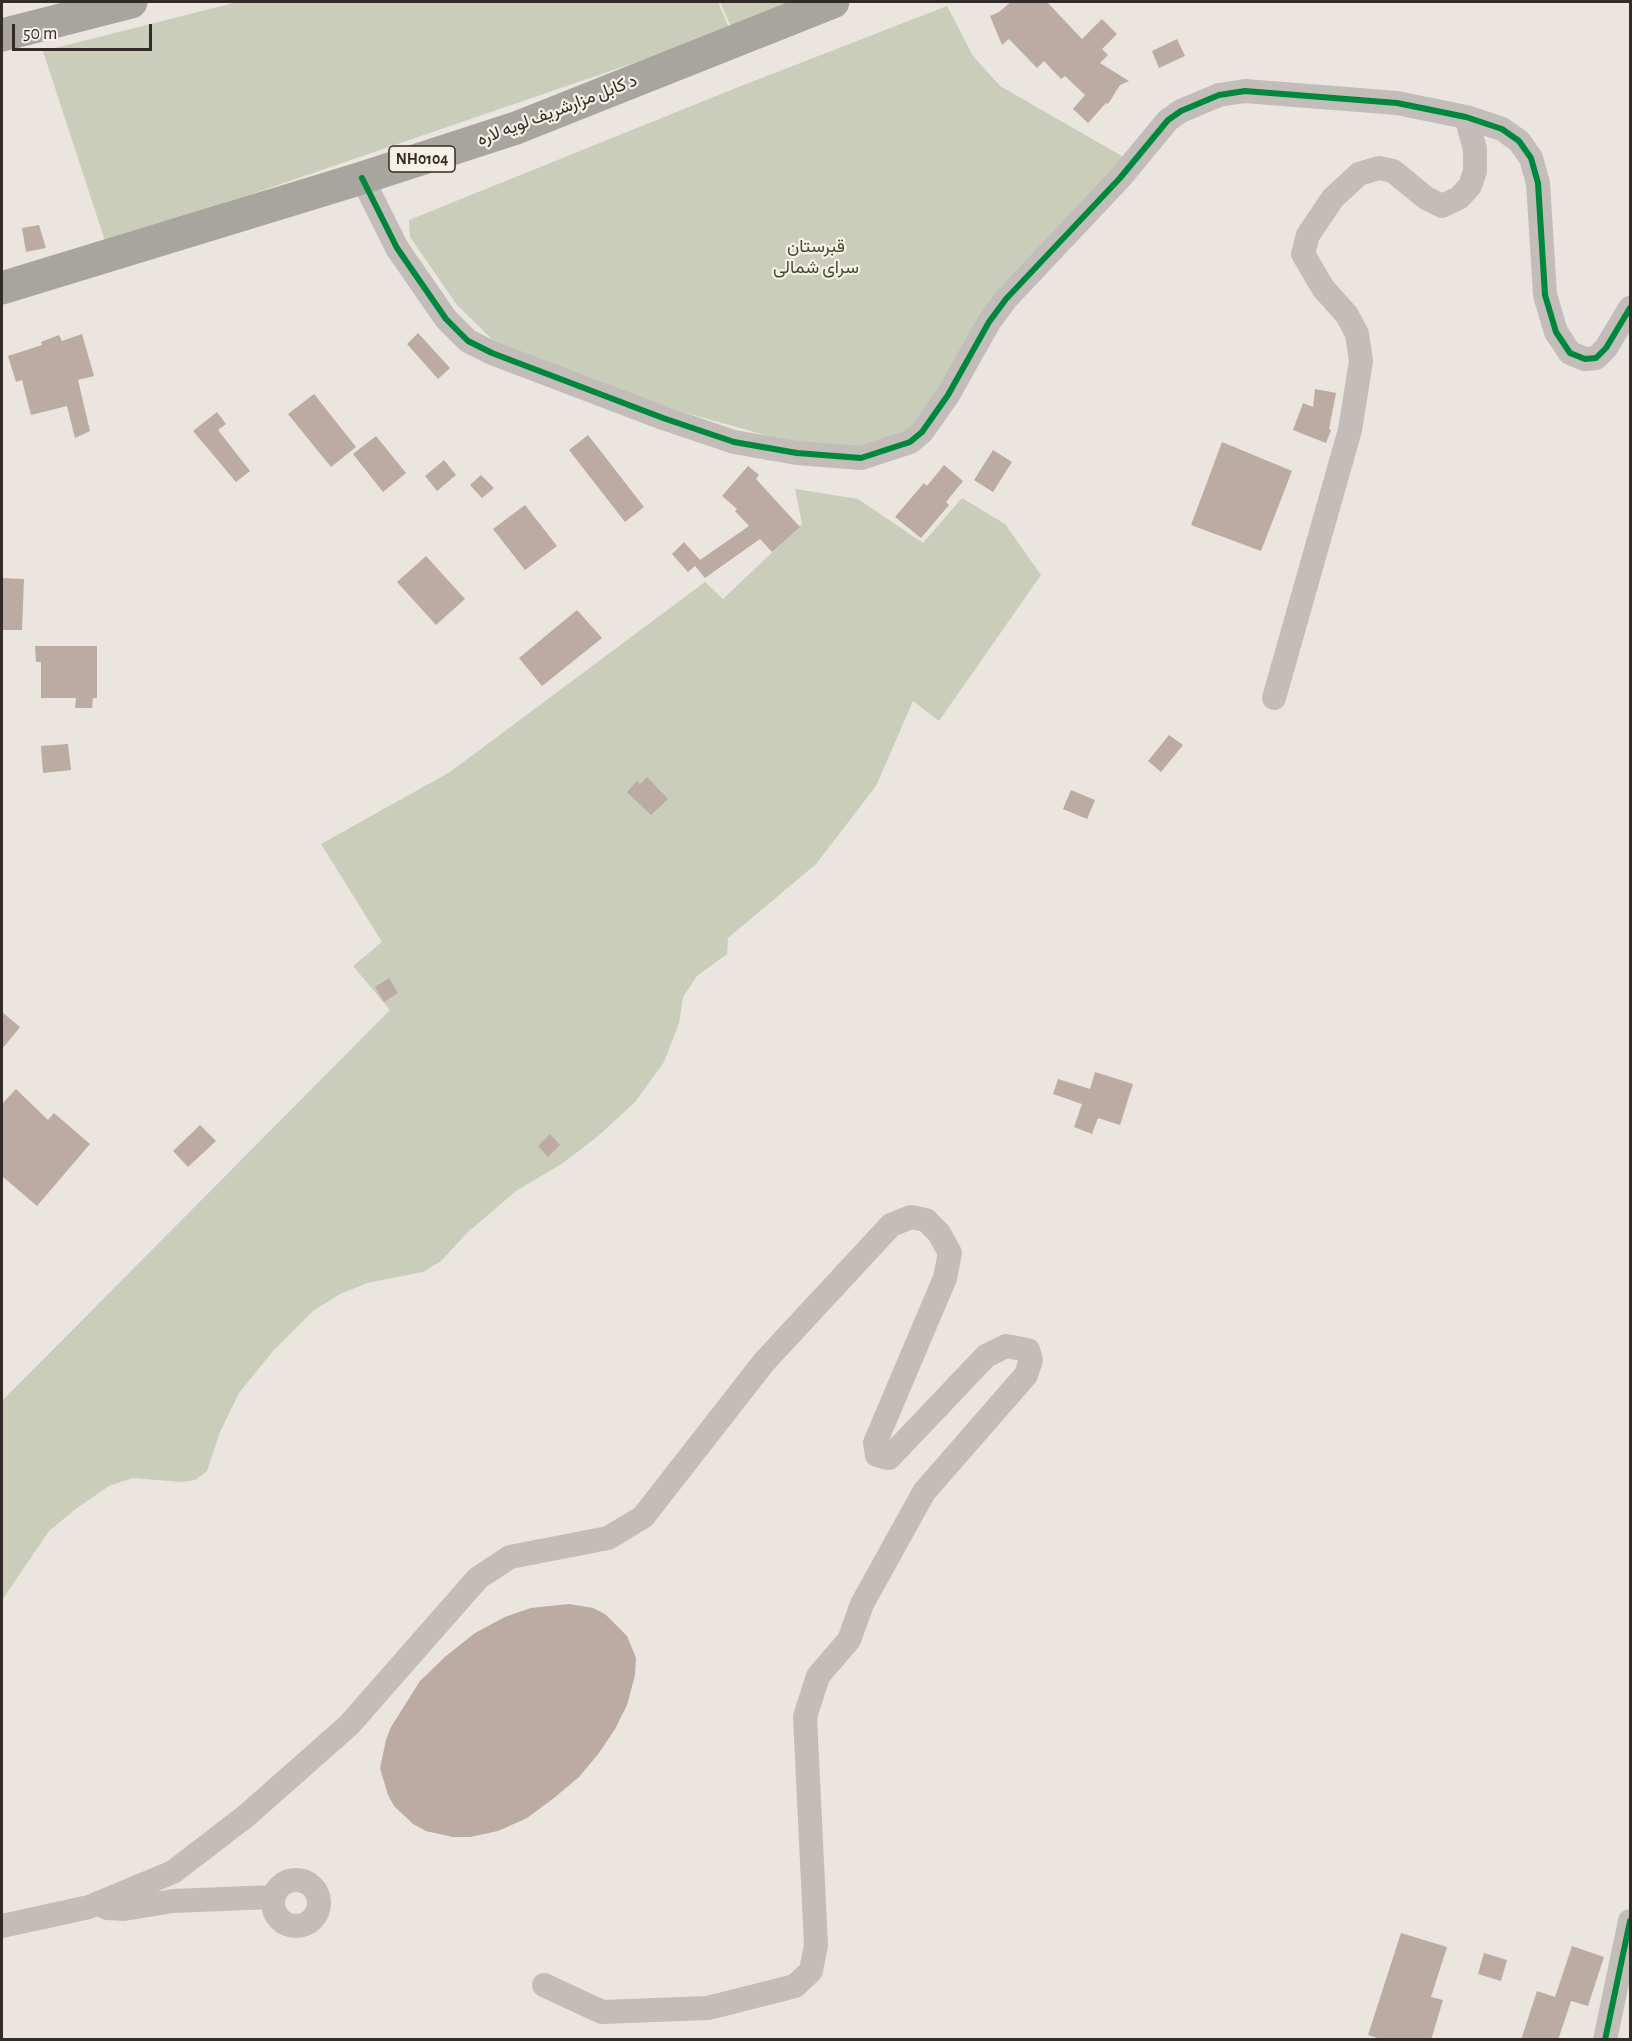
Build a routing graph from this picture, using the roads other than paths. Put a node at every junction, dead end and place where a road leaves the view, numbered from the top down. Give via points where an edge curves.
1 (131, 2) edge
2 (833, 2) edge
3 (2, 35) edge
4 (1466, 117) junction
5 (362, 178) junction
6 (2, 288) edge
7 (1630, 308) edge
8 (1274, 698) dead end
9 (273, 1897) dead end
10 (99, 1903) junction
11 (1630, 1921) edge
12 (2, 1926) edge
13 (544, 1985) dead end
14 (1605, 2040) edge

1 - 3 highway
2 - 5 highway, د کابل مزارشریف لویه لاره / NH0104 via 516,128
4 - 5 street via 1396,104 1245,91 1219,95 1181,111 1167,120 1120,178 1006,299 922,432 910,442 861,458 797,453 734,442 529,368 468,341 446,320 397,248
4 - 7 street via 1502,129 1519,141 1531,158 1538,183 1545,296 1556,332 1570,353 1585,359 1596,358
4 - 8 street via 1475,149 1476,171 1459,198 1442,206 1393,171 1379,168 1359,174 1333,198 1308,235 1303,254 1323,288 1347,315 1357,334 1361,361 1350,430
5 - 6 highway, د کابل مزارشریف لویه لاره / NH0104
9 - 10 street via 172,1900 124,1909
10 - 12 street
10 - 13 street via 173,1872 246,1816 349,1725 478,1578 510,1557 608,1538 643,1517 764,1362 891,1226 910,1217 926,1220 950,1253 947,1270 875,1443 877,1455 889,1458 986,1356 1006,1346 1028,1350 1031,1360 1026,1375 924,1492 862,1604 849,1640 818,1676 805,1717 816,1945 811,1971 795,1986 708,2008 602,2012
11 - 14 street

